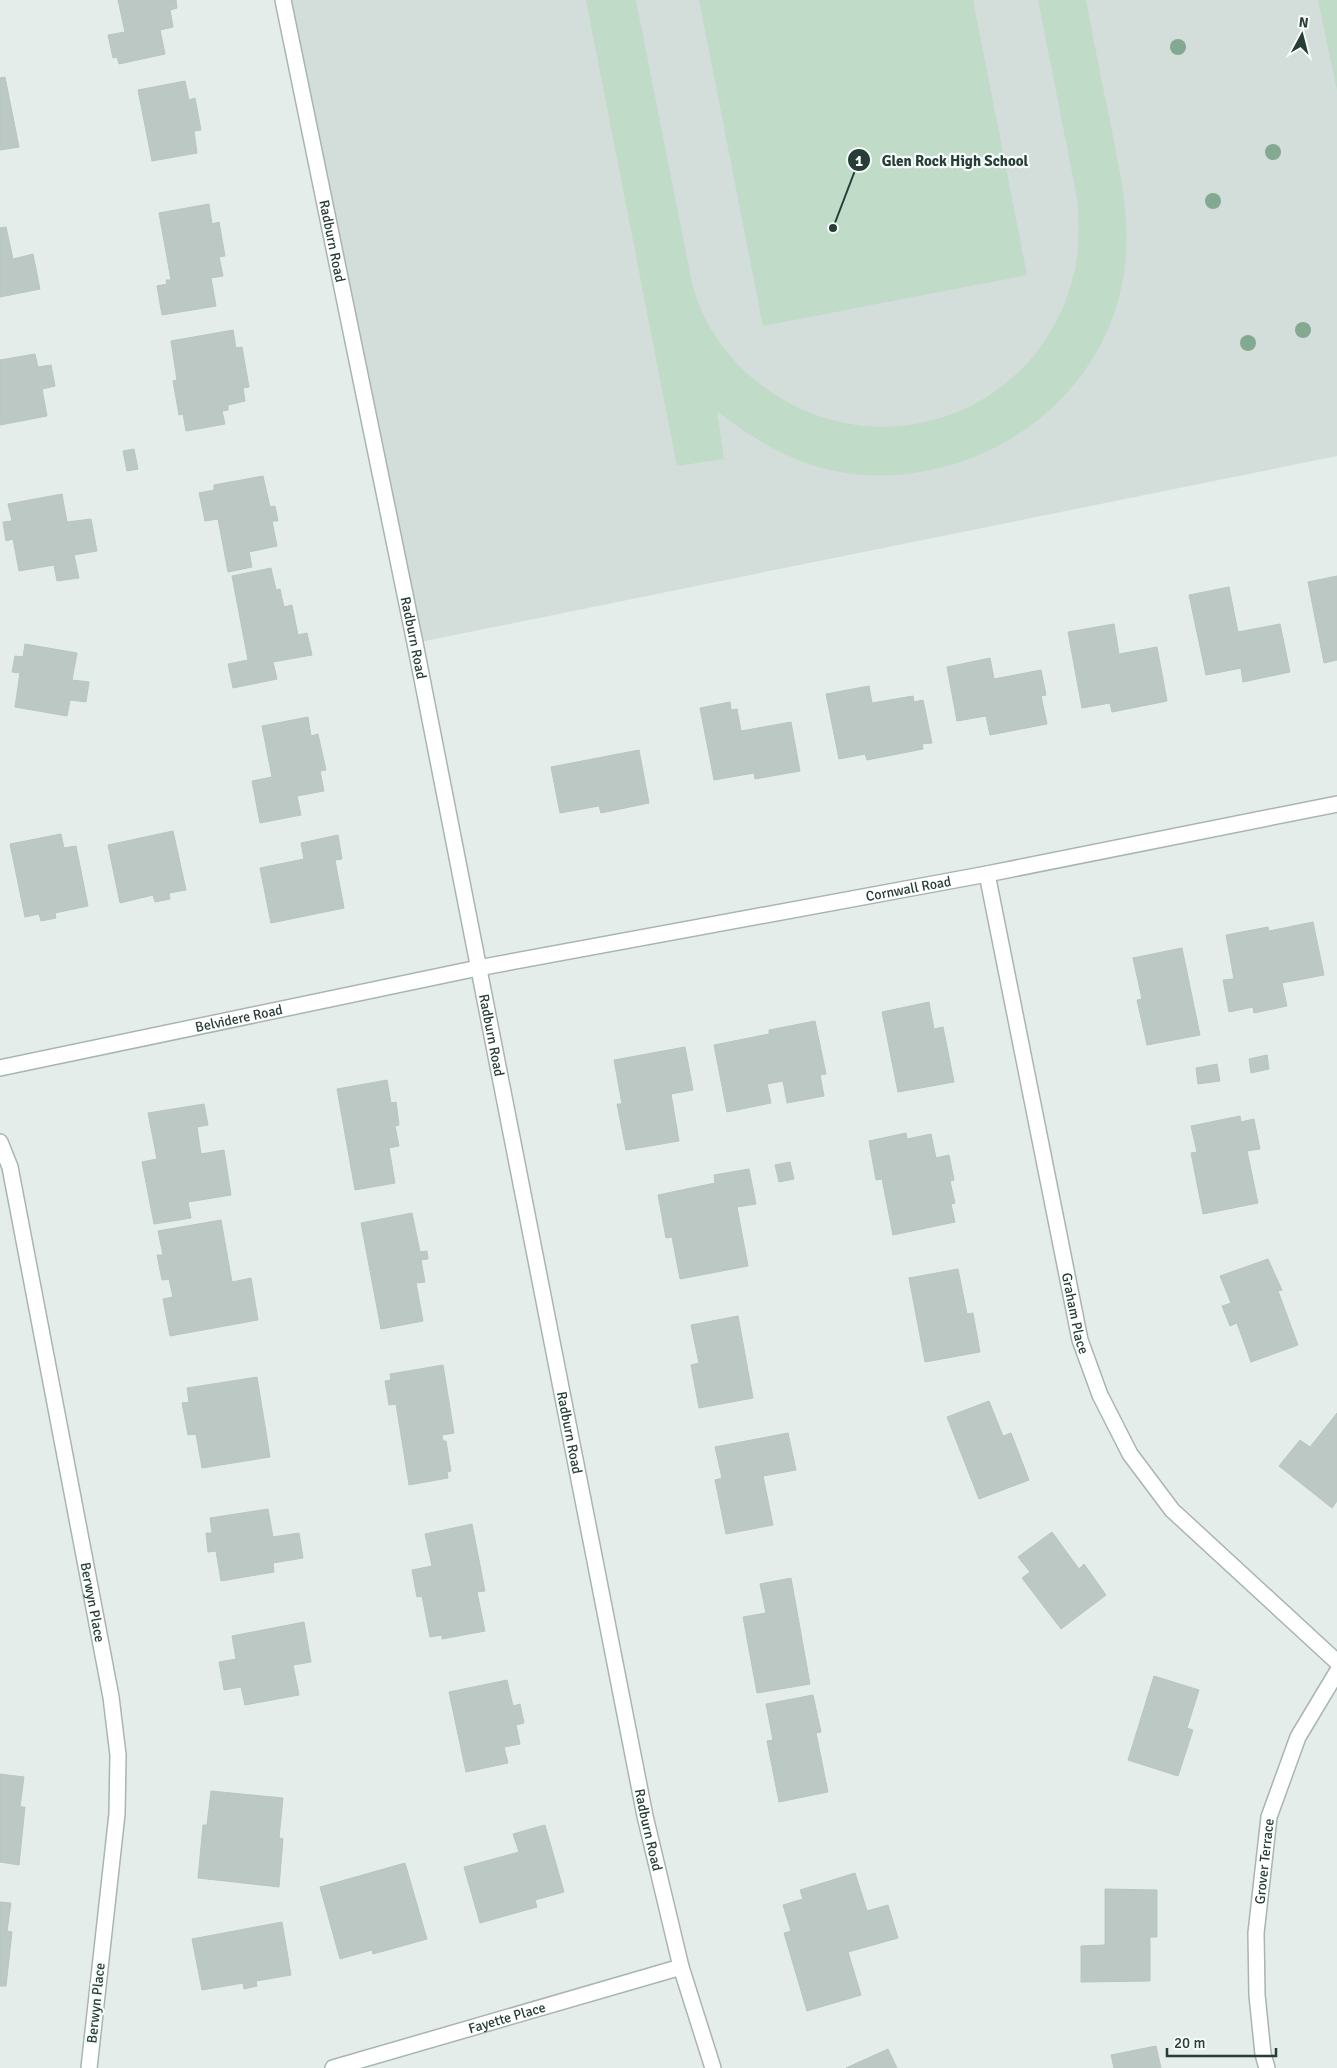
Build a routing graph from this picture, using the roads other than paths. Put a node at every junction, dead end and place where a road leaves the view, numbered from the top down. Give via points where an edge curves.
1 (283, 0) edge
2 (1337, 804) edge
3 (987, 874) junction
4 (478, 968) junction
5 (0, 1068) edge
6 (0, 1142) edge
7 (1337, 1662) edge
8 (1337, 1672) edge
9 (681, 1966) junction
10 (89, 2068) edge
11 (333, 2068) edge
12 (713, 2068) edge
13 (1267, 2068) edge

1 - 4 street, Radburn Road via 415,642
2 - 3 street, Cornwall Road
3 - 4 street, Cornwall Road
3 - 7 street, Graham Place via 1080,1340 1100,1396 1130,1454 1172,1510
4 - 5 street, Belvidere Road
4 - 9 street, Radburn Road via 645,1816
6 - 10 street, Berwyn Place via 10,1166 110,1697 118,1755 118,1814
8 - 13 street, Grover Terrace via 1298,1737 1269,1817 1256,1933 1257,1995
9 - 11 street, Fayette Place
9 - 12 street, Radburn Road

